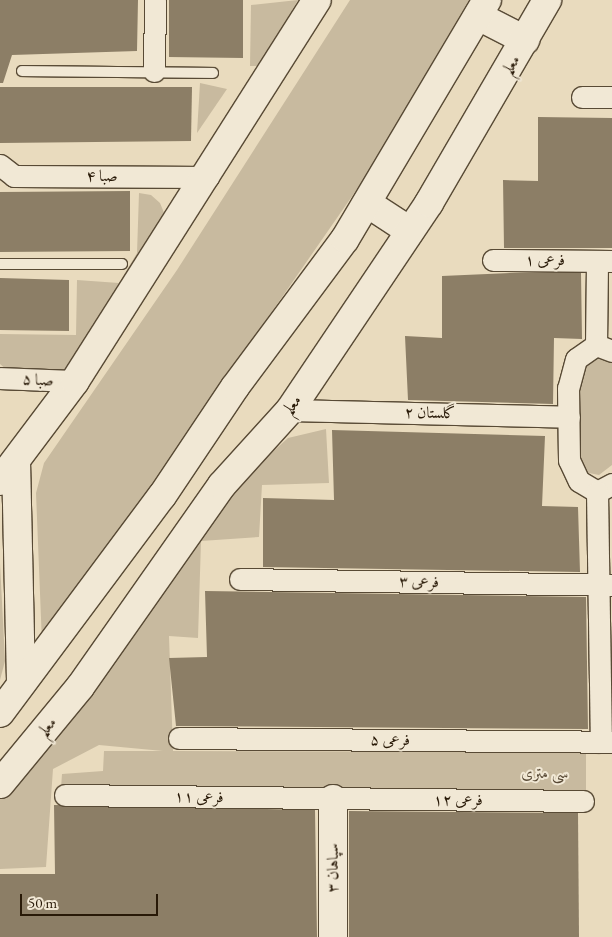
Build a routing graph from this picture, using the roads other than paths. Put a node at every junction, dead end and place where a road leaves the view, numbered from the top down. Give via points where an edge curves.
1 (155, 0) edge
2 (317, 0) edge
3 (547, 0) edge
4 (482, 8) edge
5 (526, 40) junction
6 (22, 71) dead end
7 (154, 72) junction
8 (213, 73) dead end
9 (582, 97) dead end
10 (612, 97) edge
11 (0, 165) edge
12 (208, 177) junction
13 (367, 203) junction
14 (410, 231) junction
15 (493, 260) dead end
16 (605, 261) edge
17 (0, 264) edge
18 (122, 264) dead end
19 (604, 348) edge
20 (0, 378) edge
21 (75, 382) junction
22 (290, 410) junction
23 (569, 417) junction
24 (8, 471) edge
25 (604, 488) edge
26 (240, 578) dead end
27 (605, 585) edge
28 (21, 683) junction
29 (0, 713) edge
30 (179, 738) dead end
31 (607, 742) edge
32 (0, 784) edge
33 (66, 795) dead end
34 (333, 799) junction
35 (583, 801) dead end
36 (333, 937) edge

1 - 7 street
2 - 12 main road
3 - 5 main road, معلم
4 - 5 main road
4 - 13 main road
5 - 14 main road, معلم
6 - 7 lane
7 - 8 lane
9 - 10 street
11 - 12 street, صبا ۴ via 14,176
12 - 21 main road
13 - 14 main road
13 - 28 main road via 162,496
14 - 22 main road, معلم
15 - 16 street, فرعی ۱
16 - 19 street
17 - 18 lane
19 - 23 street via 576,359 568,388
20 - 21 street, صبا ۵
21 - 24 main road
22 - 23 street, گلستان ۲
22 - 32 main road, معلم via 222,485 80,686
23 - 25 street via 569,460 579,481
24 - 28 main road
25 - 27 street
26 - 27 street, فرعی ۳
27 - 31 street
28 - 29 main road
30 - 31 street, فرعی ۵
33 - 34 street, فرعی ۱۱
34 - 35 street, فرعی ۱۲
34 - 36 main road, سپاهان ۳

